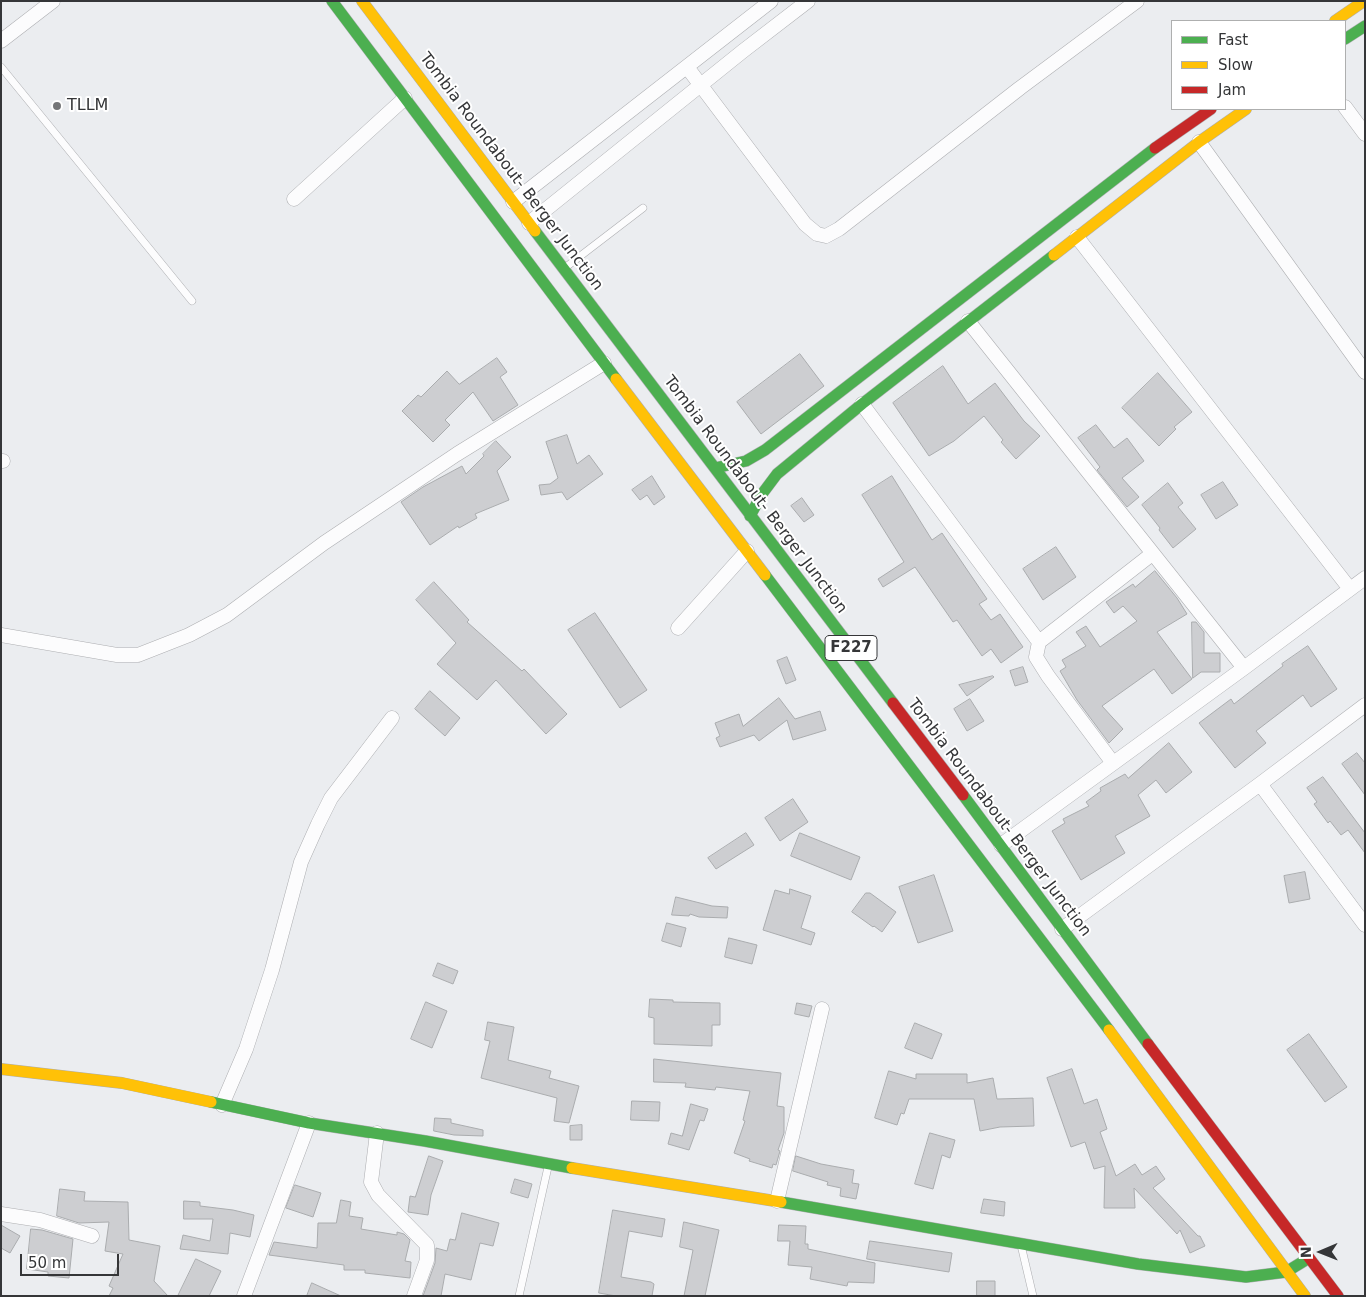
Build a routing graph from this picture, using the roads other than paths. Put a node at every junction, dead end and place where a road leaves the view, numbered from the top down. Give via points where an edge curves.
1 (53, 1) edge
2 (332, 1) edge
3 (381, 1) edge
4 (772, 1) edge
5 (808, 1) edge
6 (1137, 1) edge
7 (1364, 1) edge
8 (366, 6) edge
9 (1336, 20) edge
10 (1365, 26) edge
11 (1346, 38) edge
12 (1, 40) edge
13 (1, 67) edge
14 (687, 67) junction
15 (701, 85) junction
16 (405, 98) junction
17 (1346, 108) edge
18 (1209, 110) edge
19 (1245, 110) edge
20 (1365, 134) edge
21 (1199, 142) junction
22 (1132, 166) junction
23 (1145, 184) junction
24 (294, 199) dead end
25 (513, 202) junction
26 (643, 208) dead end
27 (529, 223) junction
28 (1077, 236) junction
29 (564, 269) junction
30 (192, 301) dead end
31 (968, 321) junction
32 (604, 363) junction
33 (1365, 372) edge
34 (862, 404) junction
35 (714, 468) junction
36 (750, 516) junction
37 (747, 551) junction
38 (1152, 554) junction
39 (1365, 578) edge
40 (1350, 589) junction
41 (678, 628) dead end
42 (1, 635) edge
43 (1039, 642) junction
44 (1244, 668) junction
45 (1365, 705) edge
46 (392, 718) dead end
47 (1113, 763) junction
48 (1260, 784) junction
49 (1001, 845) junction
50 (1365, 925) edge
51 (1062, 929) junction
52 (822, 1009) dead end
53 (1, 1069) edge
54 (222, 1105) junction
55 (309, 1123) junction
56 (377, 1133) junction
57 (548, 1164) junction
58 (777, 1202) junction
59 (1, 1214) edge
60 (92, 1236) dead end
61 (1020, 1244) junction
62 (1309, 1258) junction
63 (1286, 1272) junction
64 (244, 1296) edge
65 (414, 1296) edge
66 (519, 1296) edge
67 (1033, 1296) edge
68 (1305, 1296) edge
69 (1338, 1296) edge

1 - 12 street
2 - 16 main road, F227
3 - 8 street
4 - 14 street
5 - 15 street
6 - 15 street via 826,236 817,234 805,224
7 - 9 main road
8 - 25 main road, Tombia Roundabout- Berger Junction / F227
10 - 11 main road
13 - 30 lane
14 - 15 street
14 - 25 street
15 - 27 street
16 - 24 street
16 - 32 main road, F227
17 - 20 street
18 - 22 main road
19 - 21 main road
21 - 23 main road
21 - 33 street
22 - 23 main road
22 - 35 main road via 766,450 746,460
23 - 28 main road
25 - 27 main road, Tombia Roundabout- Berger Junction / F227
26 - 29 lane
27 - 29 main road, Tombia Roundabout- Berger Junction / F227
28 - 31 main road
28 - 40 street
29 - 35 main road, Tombia Roundabout- Berger Junction / F227
31 - 34 main road
31 - 38 street
32 - 37 main road, F227
32 - 42 street via 457,454 324,543 227,615 189,635 138,655 117,655
34 - 36 main road via 777,474
34 - 43 street
35 - 36 main road, Tombia Roundabout- Berger Junction / F227
36 - 49 main road, Tombia Roundabout- Berger Junction / F227
37 - 41 street
37 - 63 main road, F227 via 1047,946
38 - 43 street
38 - 44 street
39 - 40 street
40 - 44 street
43 - 47 street via 1036,657
44 - 47 street
45 - 48 street
46 - 54 street via 331,798 301,862 272,970 246,1049
47 - 49 street
48 - 50 street
48 - 51 street
49 - 51 main road, Tombia Roundabout- Berger Junction / F227
51 - 62 main road, Tombia Roundabout- Berger Junction / F227
52 - 58 street
53 - 54 main road via 122,1083
54 - 55 main road
55 - 56 main road
55 - 64 street
56 - 57 main road
56 - 65 street via 371,1182 378,1195 427,1245 427,1260
57 - 58 main road
57 - 66 lane
58 - 61 main road
59 - 60 street via 40,1220
61 - 63 main road via 1138,1264 1246,1277
61 - 67 lane
62 - 63 main road
62 - 69 main road, Tombia Roundabout- Berger Junction / F227
63 - 68 main road, F227

